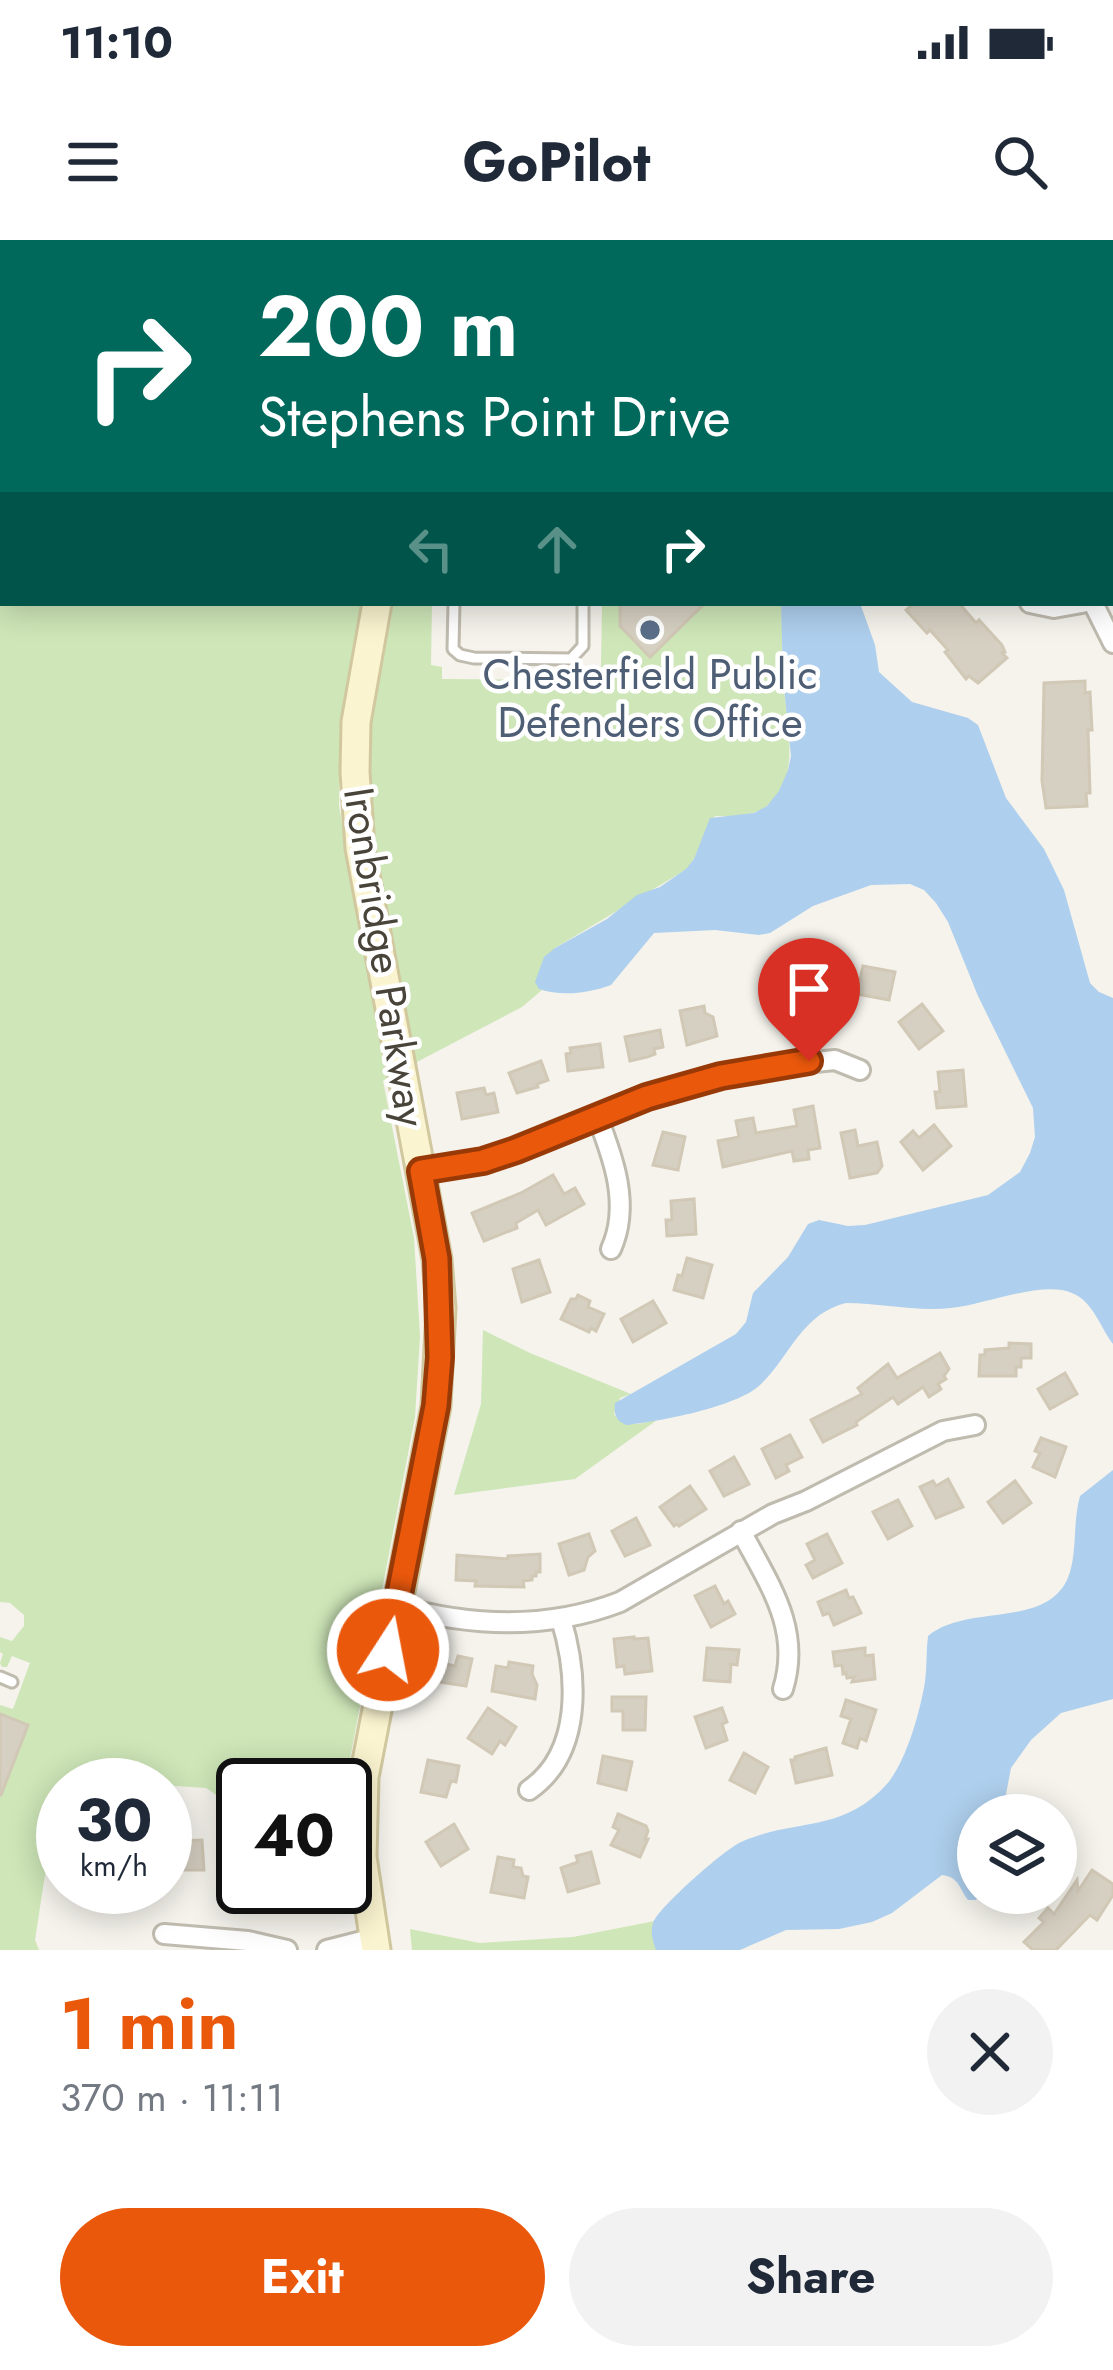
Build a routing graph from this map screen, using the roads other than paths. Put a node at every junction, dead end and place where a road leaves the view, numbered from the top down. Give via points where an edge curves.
1 (376, 606) edge
2 (454, 606) edge
3 (583, 606) edge
4 (1095, 606) edge
5 (1113, 643) edge
6 (860, 1070) dead end
7 (597, 1116) junction
8 (421, 1171) junction
9 (611, 1249) dead end
10 (975, 1425) dead end
11 (741, 1531) junction
12 (397, 1606) junction
13 (561, 1619) junction
14 (0, 1677) edge
15 (12, 1682) dead end
16 (783, 1689) dead end
17 (529, 1790) dead end
18 (164, 1934) dead end
19 (375, 1944) edge
20 (287, 1950) edge
21 (327, 1950) edge

1 - 8 street, Ironbridge Parkway via 356,722 356,814
2 - 3 lane via 453,649 460,655 572,659 583,646
4 - 5 street
6 - 7 street via 835,1060 765,1066
7 - 8 street via 483,1161
7 - 9 street via 621,1208
8 - 12 street, Ironbridge Parkway via 437,1259 440,1357
10 - 11 street via 944,1431
11 - 13 street via 620,1602
11 - 16 street via 784,1615 790,1654
12 - 13 street via 464,1621
12 - 19 street, Ironbridge Parkway via 362,1797
13 - 17 street via 573,1670 570,1722 552,1768
14 - 15 lane
18 - 20 street
19 - 21 street

